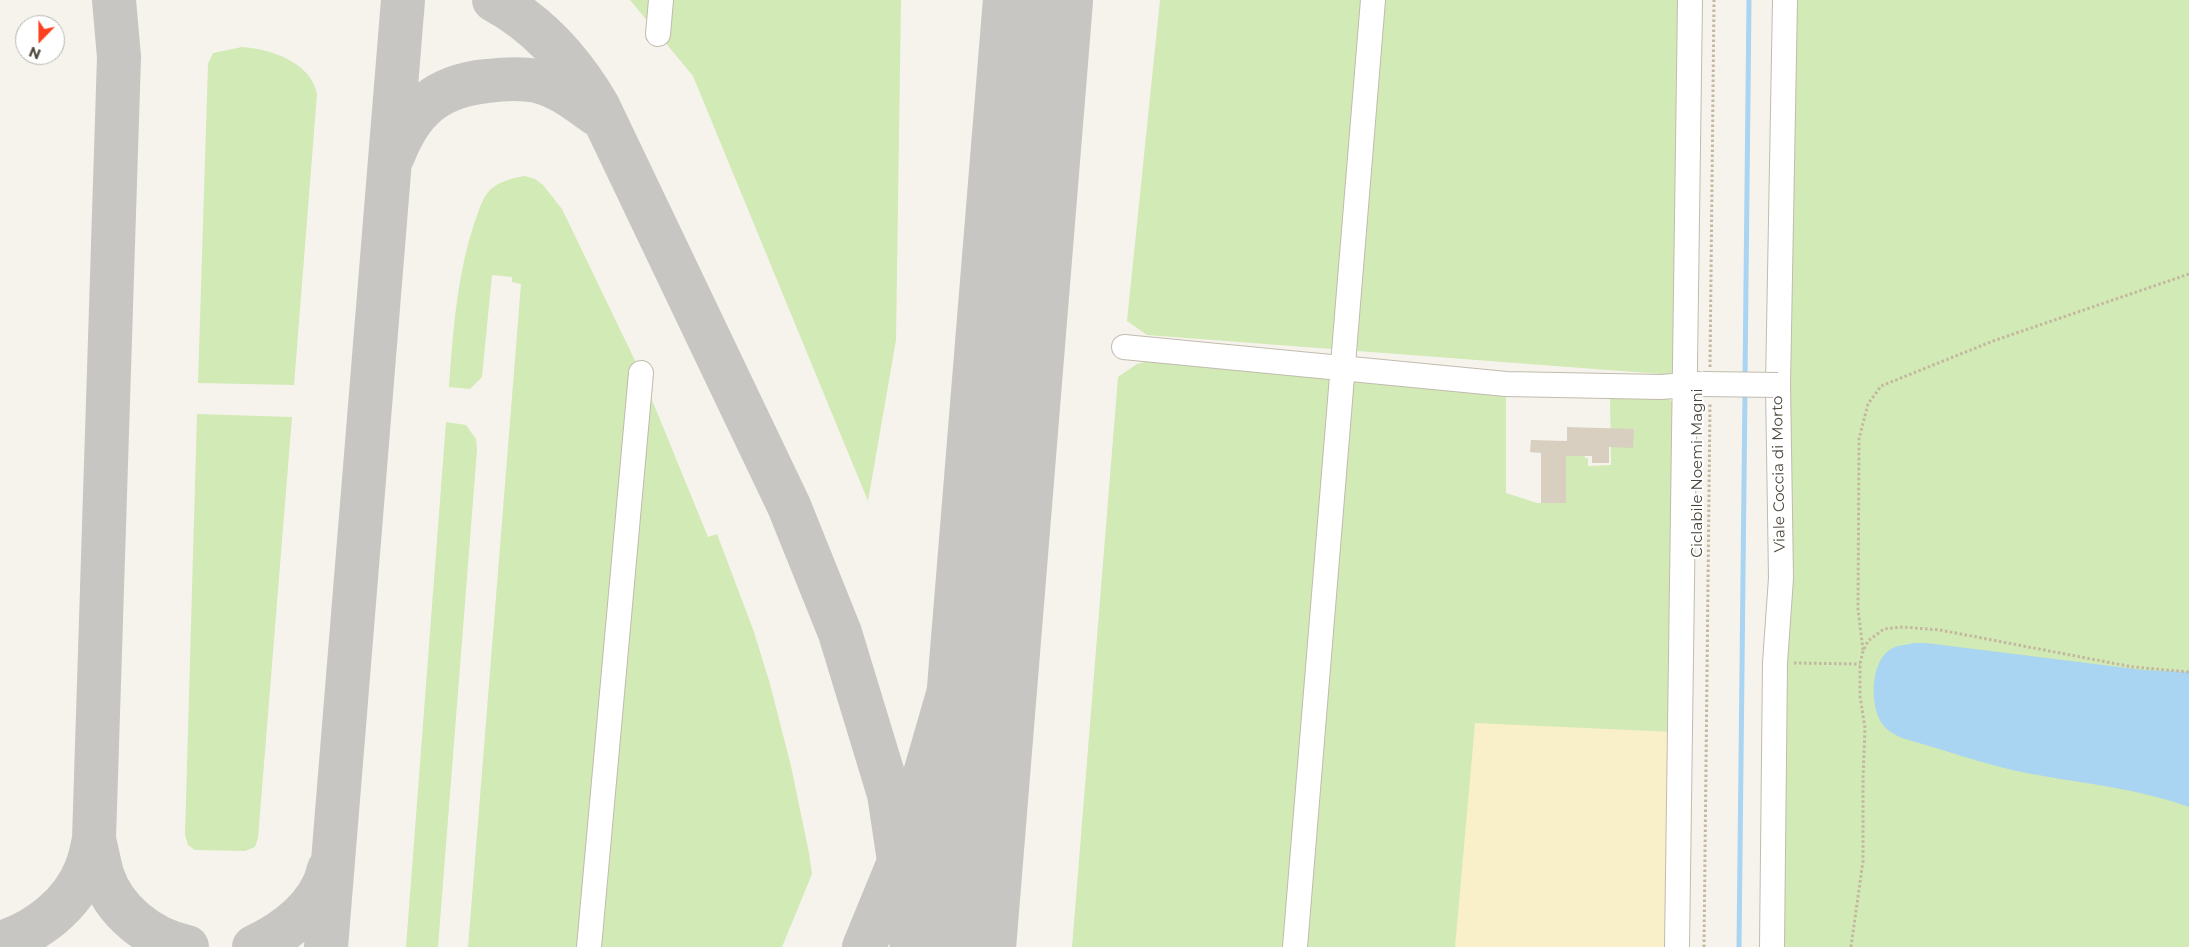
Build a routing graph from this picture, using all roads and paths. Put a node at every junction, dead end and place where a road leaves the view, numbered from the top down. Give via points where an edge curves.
1 (662, 0) edge
2 (1373, 0) edge
3 (1690, 0) edge
4 (1714, 0) edge
5 (1785, 0) edge
6 (658, 34) dead end
7 (2189, 274) edge
8 (1124, 346) dead end
9 (641, 373) dead end
10 (1778, 385) junction
11 (1702, 386) junction
12 (1863, 651) junction
13 (1775, 663) junction
14 (1860, 664) junction
15 (2189, 672) edge
16 (588, 947) edge
17 (1295, 947) edge
18 (1678, 947) edge
19 (1704, 947) edge
20 (1772, 947) edge
21 (1851, 947) edge

1 - 6 street
2 - 17 street
3 - 11 street
4 - 11 path, Ciclabile Noemi Magni
5 - 10 street, Viale Coccia di Morto
7 - 12 path via 1993,341 1881,386 1868,404 1860,439 1858,609
8 - 11 street via 1506,384
9 - 16 street
10 - 11 street, bridge
10 - 13 street, Viale Coccia di Morto via 1781,578
11 - 18 street
11 - 19 path, Ciclabile Noemi Magni
12 - 14 path
12 - 15 path via 1868,641 1884,629 1904,627 1940,630 2133,667
13 - 14 path
13 - 20 street, Viale Coccia di Morto
14 - 21 path via 1865,728 1863,861

